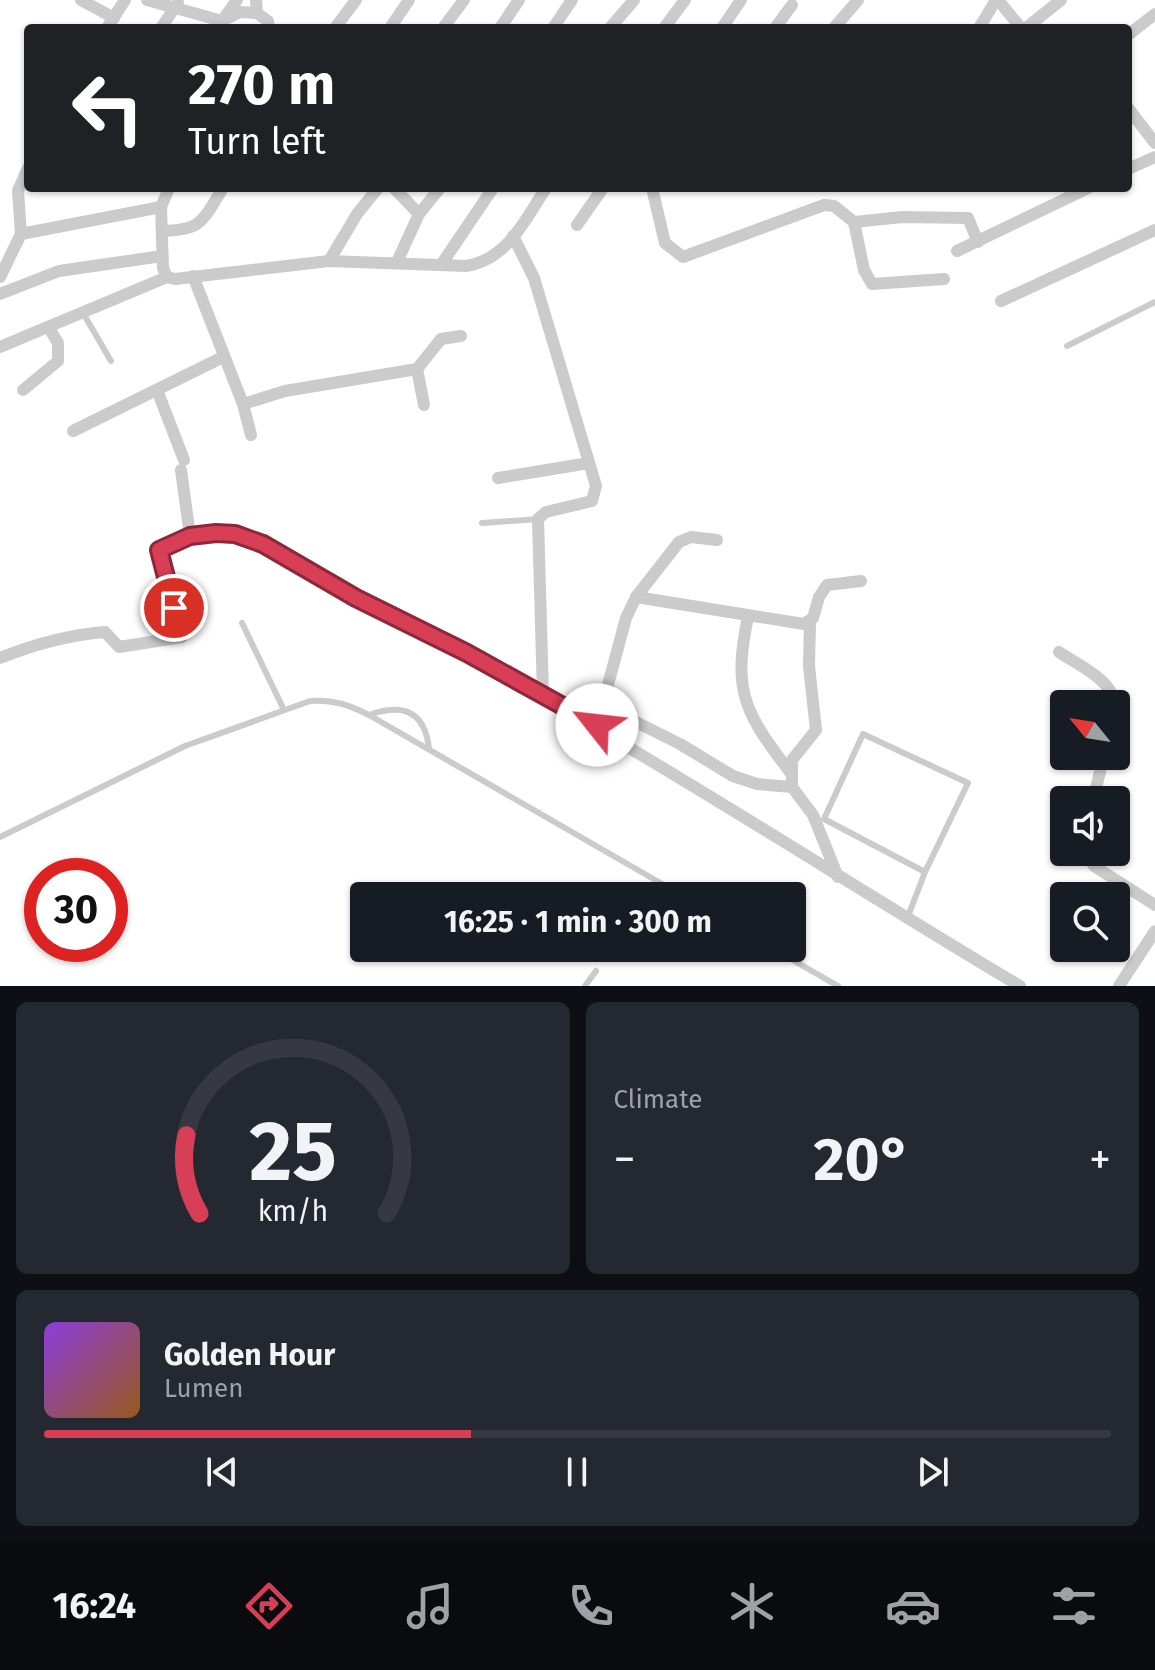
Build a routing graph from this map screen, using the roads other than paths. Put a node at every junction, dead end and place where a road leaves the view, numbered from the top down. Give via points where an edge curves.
1 (81, 0) edge
2 (125, 0) edge
3 (147, 0) edge
4 (237, 0) edge
5 (356, 0) edge
6 (409, 0) edge
7 (464, 0) edge
8 (519, 0) edge
9 (572, 0) edge
10 (634, 0) edge
11 (685, 0) edge
12 (741, 0) edge
13 (858, 0) edge
14 (997, 0) edge
15 (1061, 0) edge
16 (178, 3) edge
17 (792, 5) dead end
18 (257, 6) edge
19 (1155, 14) edge
20 (110, 23) edge
21 (164, 24) edge
22 (220, 24) edge
23 (268, 24) edge
24 (338, 24) edge
25 (393, 24) edge
26 (450, 24) edge
27 (503, 24) edge
28 (556, 24) edge
29 (613, 24) edge
30 (667, 24) edge
31 (725, 24) edge
32 (778, 24) edge
33 (837, 24) edge
34 (982, 24) edge
35 (1019, 24) edge
36 (1028, 24) edge
37 (1132, 32) edge
38 (1132, 113) edge
39 (1155, 143) edge
40 (1155, 157) edge
41 (1132, 167) edge
42 (24, 177) edge
43 (220, 192) edge
44 (375, 192) edge
45 (398, 192) edge
46 (437, 192) edge
47 (490, 192) edge
48 (543, 192) edge
49 (600, 192) edge
50 (653, 192) edge
51 (1080, 192) edge
52 (163, 194) edge
53 (419, 214) junction
54 (854, 222) junction
55 (577, 225) dead end
56 (1155, 230) edge
57 (162, 231) junction
58 (21, 234) junction
59 (513, 236) junction
60 (978, 242) junction
61 (957, 251) dead end
62 (162, 256) junction
63 (329, 261) junction
64 (397, 262) junction
65 (441, 265) junction
66 (193, 276) junction
67 (0, 277) edge
68 (167, 277) junction
69 (944, 279) dead end
70 (0, 294) edge
71 (1001, 301) dead end
72 (1155, 302) edge
73 (83, 313) junction
74 (49, 328) junction
75 (461, 336) dead end
76 (1067, 346) dead end
77 (0, 347) edge
78 (223, 357) junction
79 (111, 361) dead end
80 (417, 369) junction
81 (23, 390) dead end
82 (157, 390) junction
83 (243, 404) junction
84 (424, 405) dead end
85 (73, 431) dead end
86 (251, 435) dead end
87 (589, 463) junction
88 (498, 478) dead end
89 (538, 519) junction
90 (482, 523) dead end
91 (190, 536) junction
92 (717, 540) dead end
93 (861, 581) dead end
94 (636, 597) junction
95 (748, 617) junction
96 (810, 622) junction
97 (242, 623) dead end
98 (1059, 652) dead end
99 (0, 658) edge
100 (1112, 690) edge
101 (543, 695) junction
102 (602, 705) junction
103 (284, 710) junction
104 (369, 715) junction
105 (597, 725) junction
106 (429, 749) junction
107 (790, 772) junction
108 (792, 787) junction
109 (0, 837) edge
110 (1094, 866) edge
111 (925, 872) junction
112 (838, 877) junction
113 (659, 882) edge
114 (1155, 905) edge
115 (907, 919) junction
116 (1155, 931) edge
117 (796, 962) edge
118 (596, 971) dead end
119 (585, 986) edge
120 (838, 986) edge
121 (1020, 986) edge
122 (1119, 986) edge

1 - 20 street
2 - 20 street
3 - 16 street
4 - 22 street
5 - 24 street
6 - 25 street
7 - 26 street
8 - 27 street
9 - 28 street
10 - 29 street
11 - 30 street
12 - 31 street
13 - 33 street
14 - 34 street
14 - 35 street
15 - 36 street
16 - 21 street
16 - 22 street
17 - 32 street
18 - 22 street
18 - 23 street
19 - 37 street
38 - 39 street
40 - 41 street
42 - 58 street via 18,191
43 - 57 street via 199,226
44 - 63 street
45 - 53 street
46 - 53 street
47 - 65 street
48 - 59 street
49 - 55 street
50 - 54 street via 665,243 683,257 824,205 834,206
51 - 60 street
52 - 57 street
52 - 58 street
53 - 64 street
54 - 60 street via 960,216 972,223
54 - 69 street via 872,284
56 - 71 street
57 - 62 street
58 - 67 street
59 - 65 street via 484,264
59 - 87 street via 534,278
60 - 61 street
62 - 68 street
62 - 70 street via 59,271
63 - 64 street
63 - 66 street
64 - 65 street
66 - 68 street
66 - 78 street
68 - 73 street
72 - 76 lane
73 - 74 street
73 - 79 lane
74 - 77 street
74 - 81 street via 58,343 58,361
75 - 80 street via 441,339
78 - 82 street
78 - 83 street
80 - 83 street via 285,391
80 - 84 street
82 - 85 street
82 - 91 street via 182,465
83 - 86 street
87 - 88 street
87 - 89 street via 596,486 592,501 546,512
89 - 90 lane
89 - 101 street
91 - 99 street via 159,550 182,637 119,647 105,632 81,634
91 - 101 street via 235,534 263,544
92 - 94 street via 691,537 679,542
93 - 96 street via 827,585
94 - 95 street
94 - 102 street
95 - 96 street
95 - 107 street via 740,655 741,687 755,725
96 - 107 street via 816,730 792,760
97 - 103 lane
98 - 100 street
101 - 105 street
102 - 105 street
102 - 108 street via 733,776
103 - 104 lane via 325,700
103 - 109 lane via 185,746
104 - 106 lane
104 - 106 lane via 386,709 411,714 427,730
105 - 112 street
106 - 113 lane
107 - 108 street
108 - 112 street via 813,815
110 - 114 street
111 - 111 lane via 824,819 863,734 968,783
111 - 115 lane
112 - 115 street
115 - 121 street
116 - 122 street
117 - 120 lane
118 - 119 lane

